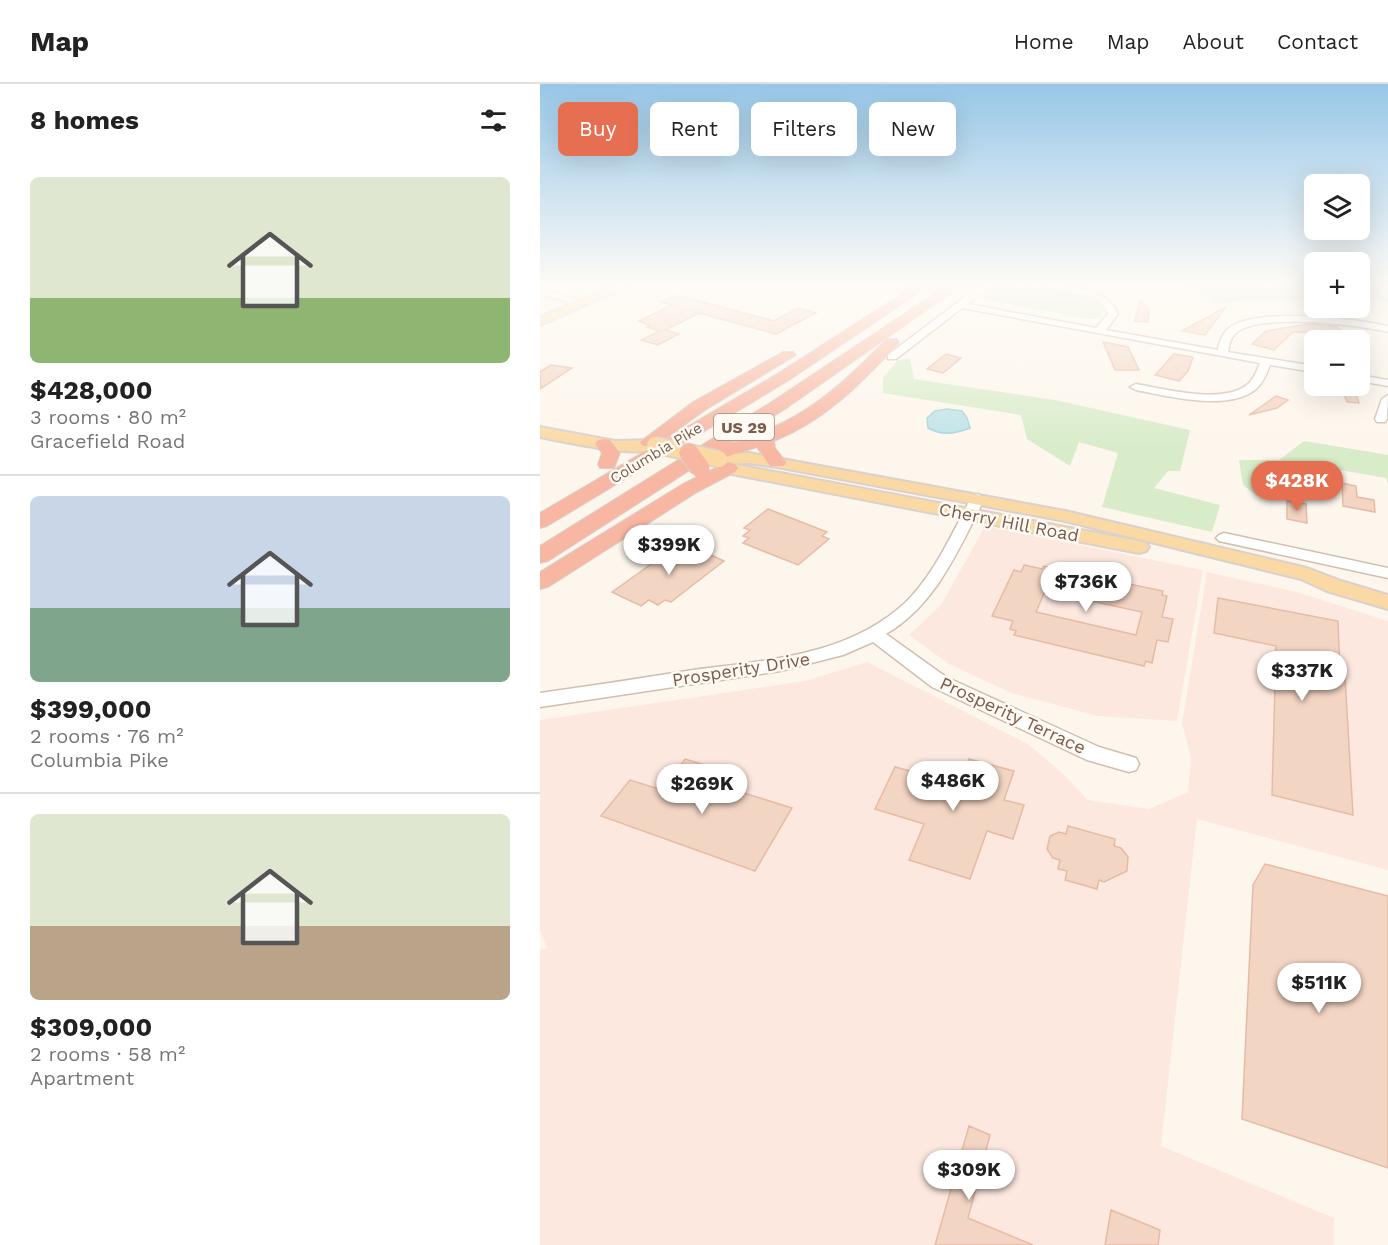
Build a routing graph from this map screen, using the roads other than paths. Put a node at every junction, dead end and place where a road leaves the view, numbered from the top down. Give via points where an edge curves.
1 (817, 340) edge
2 (840, 340) edge
3 (875, 340) edge
4 (897, 340) edge
5 (914, 340) edge
6 (1152, 340) edge
7 (1226, 340) edge
8 (1223, 352) junction
9 (892, 357) dead end
10 (1267, 360) junction
11 (1304, 367) edge
12 (1370, 380) edge
13 (1388, 383) edge
14 (1136, 387) dead end
15 (1388, 399) edge
16 (540, 417) edge
17 (1381, 419) dead end
18 (540, 432) edge
19 (765, 439) junction
20 (604, 444) junction
21 (652, 447) junction
22 (714, 459) junction
23 (777, 462) junction
24 (607, 464) junction
25 (690, 488) junction
26 (540, 503) edge
27 (973, 506) junction
28 (540, 522) edge
29 (1224, 538) dead end
30 (540, 556) edge
31 (1388, 573) edge
32 (540, 582) edge
33 (1388, 602) edge
34 (874, 634) junction
35 (540, 700) edge
36 (1129, 764) dead end

1 - 21 highway via 677,419
2 - 28 highway, Columbia Pike / US 29
3 - 30 highway, Columbia Pike / US 29
4 - 19 highway via 840,394
5 - 9 street
6 - 8 street
7 - 8 street
8 - 10 street
10 - 11 street
10 - 14 street via 1256,383 1241,393 1206,397
12 - 13 street
15 - 17 street
16 - 21 main road via 633,435
18 - 20 main road
19 - 22 highway
19 - 23 highway via 766,449
20 - 21 main road
20 - 24 highway via 610,453
21 - 22 main road, Cherry Hill Road, bridge
21 - 24 highway
22 - 23 main road, Cherry Hill Road
22 - 25 highway
22 - 25 highway
22 - 27 main road, Cherry Hill Road
23 - 27 main road, Cherry Hill Road
24 - 26 highway
25 - 32 highway
27 - 33 main road, Cherry Hill Road via 1217,550 1307,573 1334,586
27 - 34 street, Prosperity Drive via 926,590
29 - 31 street
34 - 35 street, Prosperity Drive via 830,654 787,664
34 - 36 street, Prosperity Terrace via 939,682 1094,754

